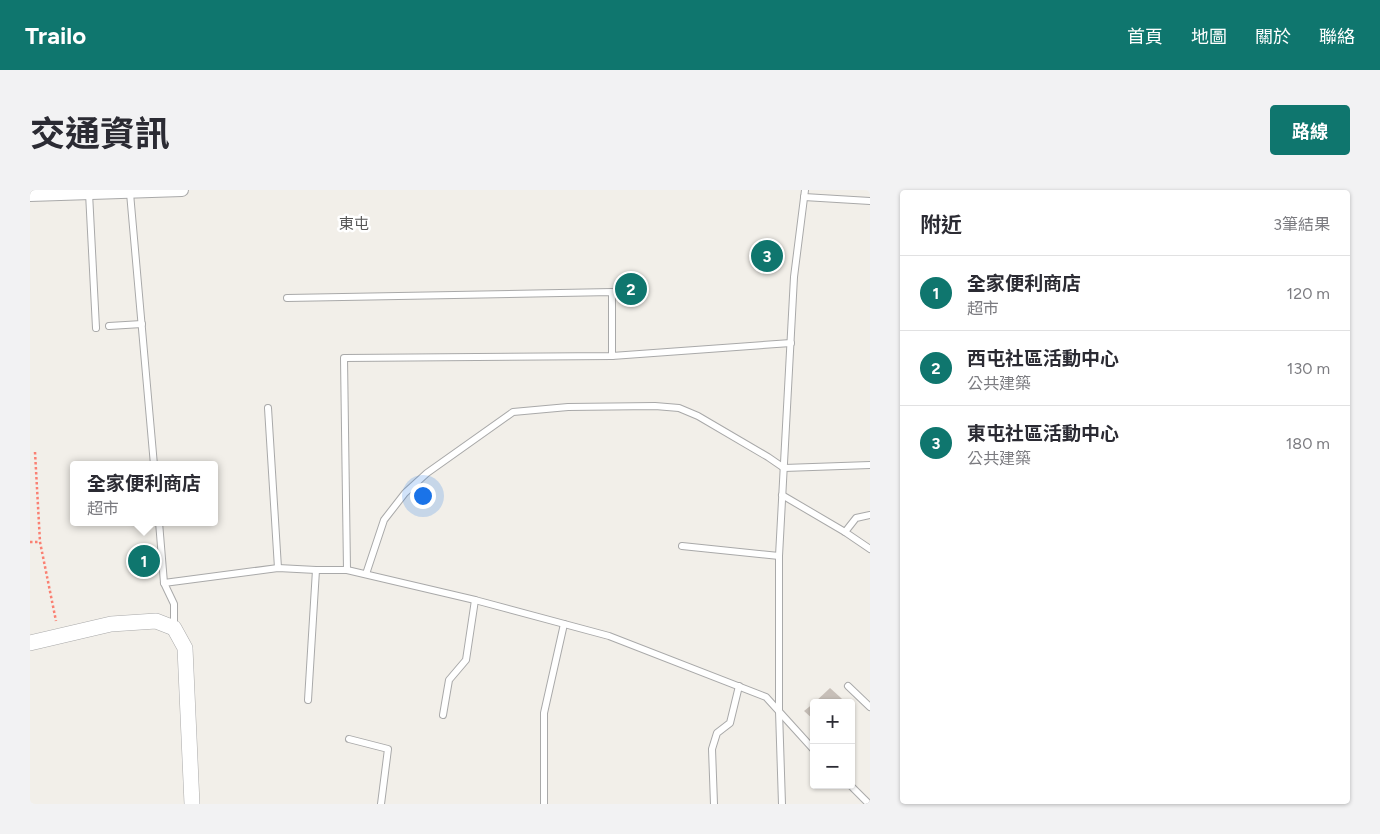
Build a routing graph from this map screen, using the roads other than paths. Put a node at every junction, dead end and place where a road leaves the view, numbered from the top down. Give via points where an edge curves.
1 (167, 190) edge
2 (182, 190) edge
3 (806, 190) edge
4 (89, 193) junction
5 (130, 193) junction
6 (30, 195) edge
7 (804, 198) junction
8 (870, 200) edge
9 (287, 298) dead end
10 (142, 324) junction
11 (109, 326) dead end
12 (96, 328) dead end
13 (791, 344) junction
14 (612, 356) junction
15 (268, 408) dead end
16 (154, 461) edge
17 (870, 465) edge
18 (784, 468) junction
19 (782, 495) junction
20 (870, 515) edge
21 (159, 526) edge
22 (844, 532) junction
23 (682, 546) dead end
24 (870, 549) edge
25 (778, 556) junction
26 (278, 568) junction
27 (316, 570) junction
28 (347, 570) junction
29 (366, 574) junction
30 (164, 582) junction
31 (475, 600) junction
32 (564, 624) junction
33 (174, 628) junction
34 (30, 642) edge
35 (739, 686) junction
36 (848, 686) dead end
37 (308, 700) dead end
38 (870, 707) edge
39 (780, 711) junction
40 (444, 715) dead end
41 (349, 739) dead end
42 (810, 746) edge
43 (854, 789) edge
44 (192, 804) edge
45 (381, 804) edge
46 (544, 804) edge
47 (714, 804) edge
48 (782, 804) edge
49 (869, 804) edge

1 - 2 street
1 - 5 street
3 - 7 lane
4 - 5 street
4 - 6 street
4 - 12 lane
5 - 10 lane
7 - 8 lane
7 - 13 lane via 794,277
9 - 14 lane via 612,292
10 - 11 lane
10 - 16 lane
13 - 14 lane
13 - 18 lane
14 - 28 lane via 344,358
15 - 26 lane
17 - 18 lane
18 - 19 lane
18 - 29 lane via 679,408 568,407 513,412 427,473 405,493 384,520
19 - 22 lane
19 - 25 lane
20 - 22 lane via 856,518
21 - 30 lane
22 - 24 lane
23 - 25 lane
25 - 39 lane
26 - 27 lane
26 - 30 lane
27 - 28 lane
27 - 37 lane
28 - 29 lane
29 - 31 lane
30 - 33 lane via 174,604
31 - 32 lane
31 - 40 lane via 466,660 450,680
32 - 35 lane via 609,636
32 - 46 lane via 544,714
33 - 34 street via 156,621 111,624
33 - 44 street via 185,648
35 - 39 lane via 766,697
35 - 47 lane via 730,723 716,733 712,749
36 - 38 lane
39 - 42 lane
39 - 48 lane
41 - 45 lane via 388,749
43 - 49 lane

